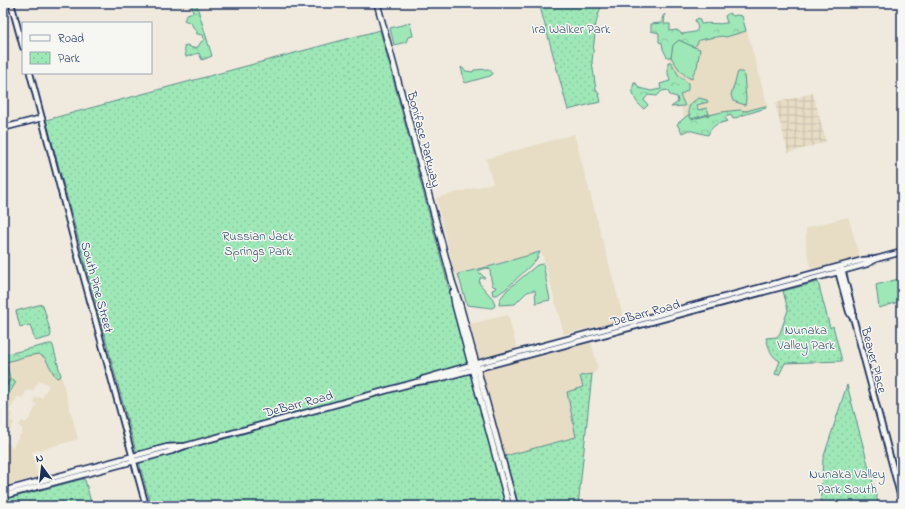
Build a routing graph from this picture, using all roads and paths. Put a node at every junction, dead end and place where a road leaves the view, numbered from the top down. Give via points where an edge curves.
1 (11, 3) edge
2 (377, 3) edge
3 (22, 44) edge
4 (30, 74) edge
5 (42, 118) junction
6 (3, 128) edge
7 (902, 252) edge
8 (839, 269) junction
9 (602, 329) junction
10 (571, 343) junction
11 (474, 366) junction
12 (133, 459) junction
13 (3, 491) edge
14 (3, 496) edge
15 (902, 502) edge
16 (146, 506) edge
17 (509, 506) edge
18 (515, 506) edge

1 - 3 main road
2 - 11 main road, Boniface Parkway via 460,305
4 - 5 main road, South Pine Street
5 - 6 main road
5 - 12 main road, South Pine Street
7 - 8 main road, DeBarr Road via 867,264
8 - 9 main road, DeBarr Road
8 - 10 main road, DeBarr Road
8 - 15 main road, Beaver Place
9 - 10 main road via 596,334 576,339
9 - 11 main road, DeBarr Road
10 - 11 main road, DeBarr Road
11 - 12 main road, DeBarr Road via 185,446 167,447
11 - 17 main road, Boniface Parkway
11 - 18 main road, Boniface Parkway
12 - 13 main road, DeBarr Road
12 - 14 main road, DeBarr Road
12 - 16 main road, South Pine Street

